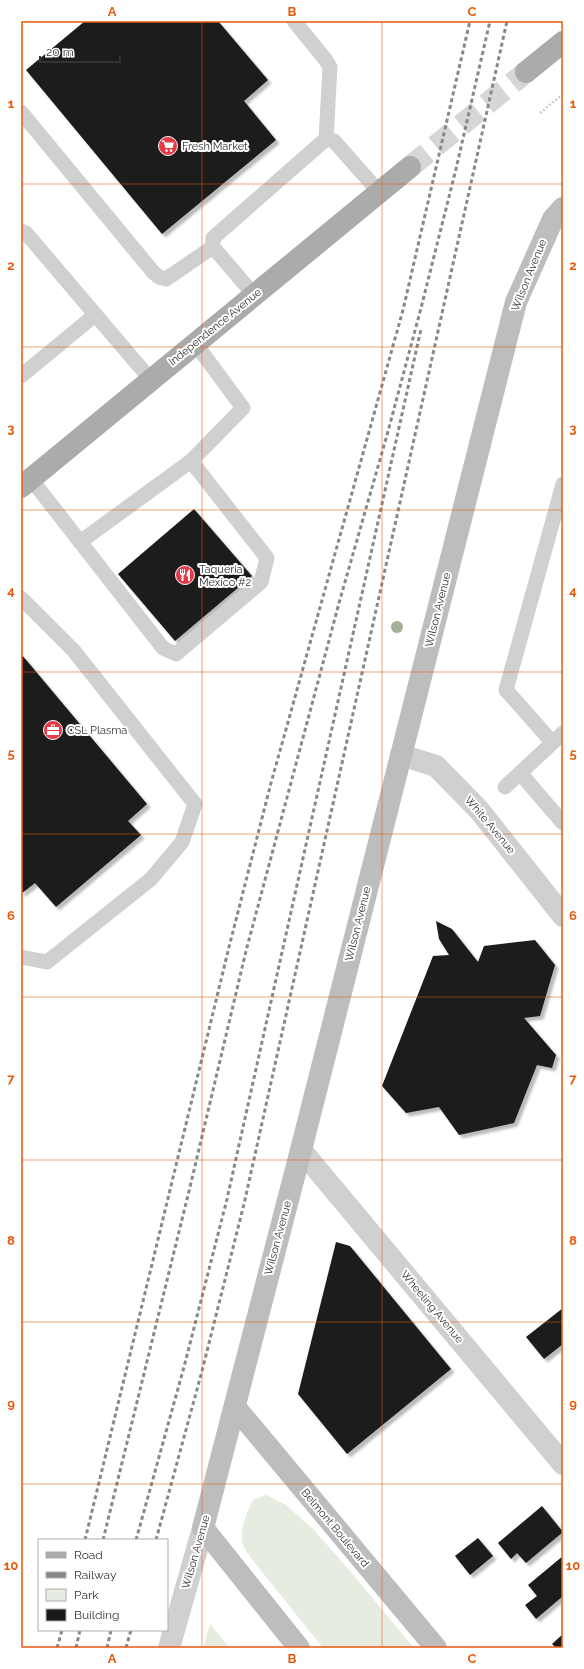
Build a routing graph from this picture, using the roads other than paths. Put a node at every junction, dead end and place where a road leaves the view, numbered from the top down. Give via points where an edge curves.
1 (294, 21) edge
2 (563, 42) edge
3 (526, 72) tunnel mouth
4 (23, 120) edge
5 (326, 139) junction
6 (410, 167) tunnel mouth
7 (379, 192) junction
8 (563, 208) edge
9 (21, 231) edge
10 (212, 247) junction
11 (254, 295) junction
12 (95, 315) junction
13 (195, 343) junction
14 (24, 368) edge
15 (151, 380) junction
16 (191, 461) junction
17 (26, 483) edge
18 (563, 484) edge
19 (80, 542) junction
20 (21, 598) edge
21 (558, 738) edge
22 (401, 755) junction
23 (520, 773) junction
24 (505, 787) dead end
25 (563, 824) edge
26 (563, 916) edge
27 (21, 957) edge
28 (301, 1150) junction
29 (235, 1407) junction
30 (563, 1464) edge
31 (203, 1528) junction
32 (169, 1648) edge
33 (299, 1648) edge
34 (436, 1648) edge

1 - 5 lane via 330,67
2 - 3 main road
4 - 10 lane via 159,277 166,279
5 - 7 lane via 334,141
5 - 10 lane via 213,238
6 - 7 main road, Independence Avenue
7 - 11 main road, Independence Avenue
8 - 22 main road, Wilson Avenue via 553,219 516,302
9 - 12 lane via 26,233
10 - 11 lane
11 - 13 main road, Independence Avenue
12 - 14 lane
12 - 15 lane
13 - 15 main road, Independence Avenue
13 - 16 lane via 243,408
15 - 17 main road, Independence Avenue
16 - 19 lane
16 - 19 lane via 267,558 261,582 176,654 163,648
17 - 19 lane
18 - 21 lane via 506,690
20 - 27 lane via 74,651 195,804 182,842 151,879 47,962
21 - 23 lane
22 - 26 street, White Avenue via 436,766 479,810
22 - 28 main road, Wilson Avenue
23 - 24 lane
23 - 25 lane
28 - 29 main road, Wilson Avenue
28 - 30 street, Wheeling Avenue
29 - 31 main road, Wilson Avenue
29 - 34 main road, Belmont Boulevard
31 - 32 street, Wilson Avenue
31 - 33 main road

